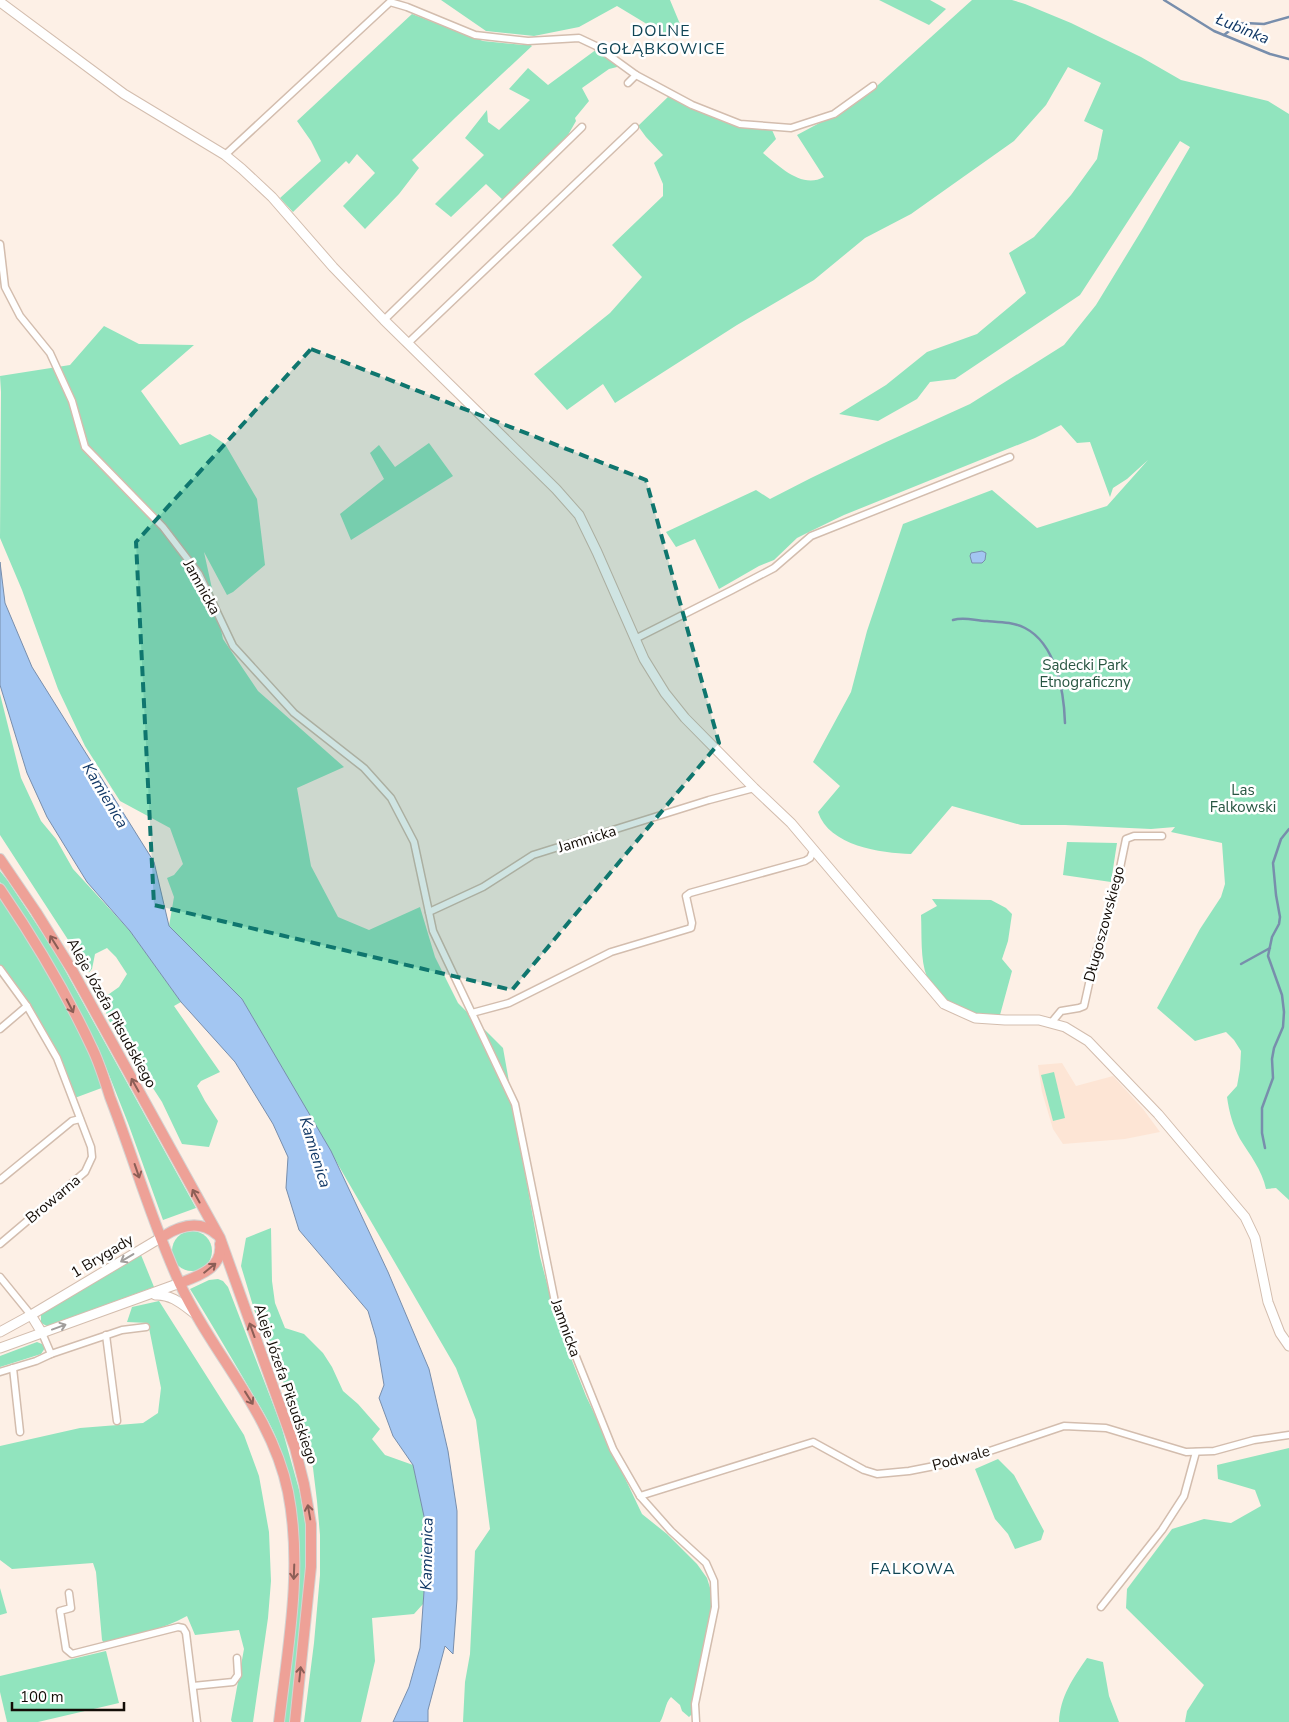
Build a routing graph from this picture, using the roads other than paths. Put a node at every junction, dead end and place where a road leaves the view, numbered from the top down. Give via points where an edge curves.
1 (0, 2) edge
2 (636, 75) junction
3 (628, 84) dead end
4 (873, 86) dead end
5 (582, 128) dead end
6 (635, 128) dead end
7 (225, 155) junction
8 (0, 244) edge
9 (384, 320) junction
10 (408, 344) junction
11 (1010, 457) dead end
12 (635, 639) junction
13 (754, 788) junction
14 (1162, 836) dead end
15 (814, 849) junction
16 (0, 859) edge
17 (0, 889) edge
18 (429, 912) junction
19 (0, 969) edge
20 (27, 1006) junction
21 (472, 1013) junction
22 (1051, 1024) junction
23 (0, 1029) edge
24 (80, 1119) junction
25 (0, 1180) edge
26 (162, 1237) junction
27 (220, 1238) junction
28 (0, 1244) edge
29 (0, 1277) edge
30 (180, 1283) junction
31 (147, 1296) junction
32 (31, 1315) junction
33 (198, 1317) junction
34 (146, 1327) dead end
35 (0, 1332) edge
36 (42, 1333) junction
37 (106, 1335) junction
38 (1289, 1346) edge
39 (0, 1348) edge
40 (51, 1354) junction
41 (13, 1368) junction
42 (0, 1372) edge
43 (117, 1421) dead end
44 (20, 1432) dead end
45 (1289, 1435) edge
46 (1196, 1452) junction
47 (640, 1496) junction
48 (69, 1593) dead end
49 (1101, 1607) dead end
50 (237, 1658) dead end
51 (193, 1686) junction
52 (197, 1722) edge
53 (280, 1722) edge
54 (295, 1722) edge
55 (696, 1722) edge

1 - 7 street via 124,94
2 - 3 street
2 - 4 street via 692,105 740,124 791,128 834,114
2 - 7 street via 596,46 579,38 528,40 475,35 390,2
5 - 9 street
6 - 10 street
7 - 9 street via 272,197
8 - 18 street, Jamnicka via 5,287 20,316 50,353 72,401 85,447 163,527 198,574 233,646 294,713 364,768 391,798 414,842
9 - 10 street
10 - 12 street via 556,489 578,516
11 - 12 street via 811,536 774,568
12 - 13 street via 664,693 684,718
13 - 15 street
13 - 18 street, Jamnicka via 533,855 483,887
14 - 22 street, Długoszowskiego via 1126,839 1114,897 1096,952 1084,1006 1061,1012
15 - 21 street via 805,861 690,893 686,896 691,928 611,952 509,1003
15 - 22 street via 944,1004 975,1018 1039,1020
27 -> 16 main road, Aleje Józefa Piłsudskiego via 72,970
17 -> 26 main road, Aleje Józefa Piłsudskiego via 33,938 94,1051
18 - 21 street, Jamnicka via 433,931
19 - 20 street, Browarna
20 - 23 street
20 - 24 street, Browarna via 57,1058
21 - 47 street, Jamnicka via 515,1104 556,1307 613,1449
22 - 38 street via 1065,1027 1088,1041 1158,1114 1245,1217 1256,1238 1268,1302 1280,1333
24 - 25 street via 72,1121
24 - 28 street, Browarna via 92,1157 85,1172
26 - 27 main road, 1 Brygady via 188,1225 198,1225 208,1228
26 - 30 main road, Aleje Józefa Piłsudskiego
26 -> 32 street, 1 Brygady
30 -> 27 main road via 203,1274 217,1263
54 -> 27 main road, Aleje Józefa Piłsudskiego via 312,1568 311,1524 294,1448
29 - 32 street
30 - 31 street
30 - 33 main road, Aleje Józefa Piłsudskiego
31 - 33 street via 164,1295 181,1302
36 -> 31 street
32 - 35 street, 1 Brygady
32 - 36 street
33 -> 53 main road, Aleje Józefa Piłsudskiego via 266,1429 278,1455 287,1490 294,1528 294,1574
34 - 37 street
36 - 39 street
36 - 40 street
37 - 40 street
37 - 43 street
40 - 41 street
41 - 42 street
41 - 44 street
45 - 46 street, Podwale
46 - 47 street, Podwale via 1186,1452 1106,1428 1064,1426 960,1461 877,1474 813,1442
46 - 49 street via 1185,1494 1157,1536
47 - 55 street, Jamnicka via 706,1563 714,1581 715,1607 695,1704
48 - 51 street via 71,1608 60,1611 66,1650 72,1654 183,1628
50 - 51 street via 238,1675 232,1682
51 - 52 street

